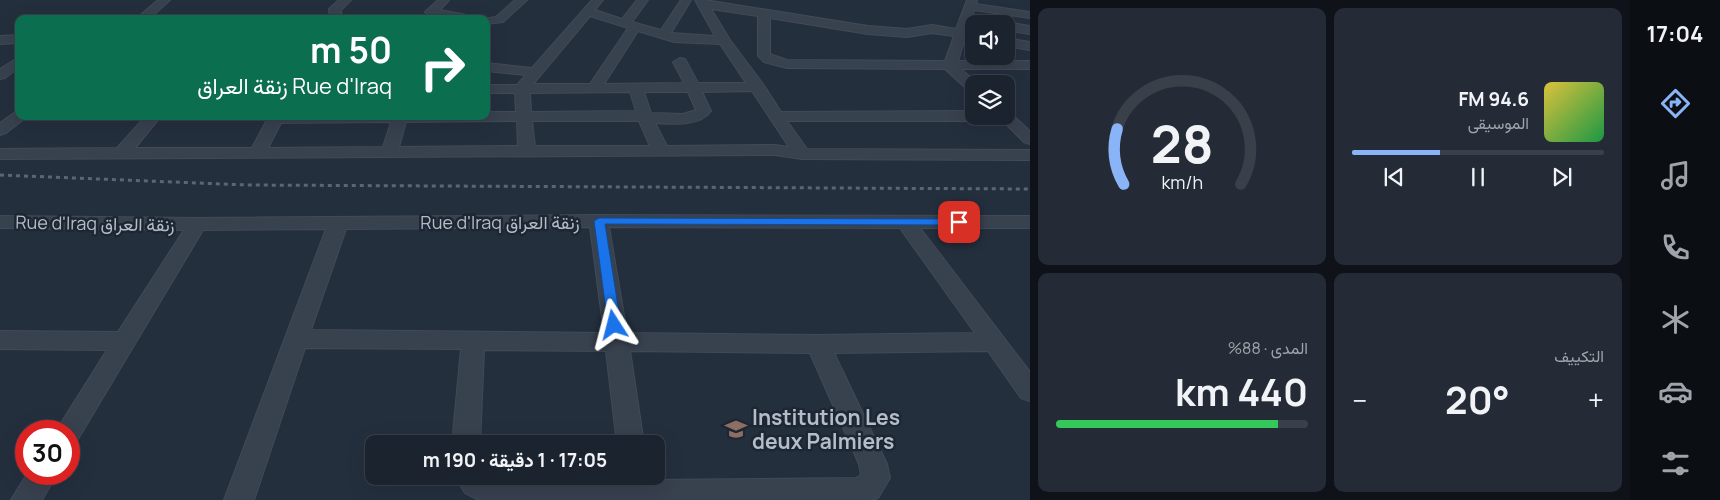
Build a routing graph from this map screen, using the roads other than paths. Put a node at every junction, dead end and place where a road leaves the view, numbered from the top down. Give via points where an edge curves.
1 (165, 0) edge
2 (346, 0) edge
3 (444, 0) edge
4 (522, 0) edge
5 (598, 0) edge
6 (643, 0) edge
7 (686, 0) edge
8 (702, 2) edge
9 (971, 3) edge
10 (588, 12) junction
11 (147, 15) edge
12 (336, 15) edge
13 (449, 15) edge
14 (764, 15) junction
15 (967, 15) edge
16 (1030, 15) edge
17 (965, 20) edge
18 (490, 21) edge
19 (630, 25) junction
20 (1015, 28) edge
21 (1030, 30) edge
22 (959, 34) junction
23 (664, 35) junction
24 (965, 35) edge
25 (15, 39) edge
26 (0, 40) edge
27 (724, 40) junction
28 (1015, 44) edge
29 (1030, 46) edge
30 (680, 62) dead end
31 (15, 64) edge
32 (1030, 65) edge
33 (950, 66) junction
34 (490, 67) edge
35 (534, 72) junction
36 (0, 75) edge
37 (965, 80) edge
38 (595, 87) junction
39 (635, 87) junction
40 (692, 87) junction
41 (758, 87) junction
42 (490, 88) edge
43 (522, 88) junction
44 (965, 116) edge
45 (490, 117) edge
46 (523, 117) junction
47 (645, 117) junction
48 (777, 117) junction
49 (15, 119) edge
50 (151, 120) edge
51 (275, 120) edge
52 (398, 120) edge
53 (1015, 125) edge
54 (0, 130) edge
55 (1030, 139) edge
56 (527, 152) junction
57 (659, 152) junction
58 (257, 153) junction
59 (389, 153) junction
60 (0, 154) edge
61 (121, 154) junction
62 (802, 154) junction
63 (1030, 154) edge
64 (599, 221) junction
65 (0, 222) edge
66 (906, 222) junction
67 (1030, 222) edge
68 (338, 223) junction
69 (197, 224) junction
70 (296, 339) junction
71 (0, 340) edge
72 (125, 341) junction
73 (473, 341) junction
74 (617, 342) junction
75 (993, 342) junction
76 (818, 344) junction
77 (1030, 391) edge
78 (76, 420) edge
79 (467, 435) edge
80 (630, 435) edge
81 (35, 485) edge
82 (476, 485) edge
83 (637, 491) edge
84 (26, 500) edge
85 (239, 500) edge

1 - 11 street
2 - 12 street via 335,10
3 - 13 street via 432,12
4 - 18 street via 499,20
5 - 10 street
6 - 19 street
7 - 23 street
8 - 14 street
8 - 27 street
9 - 15 street
9 - 16 street
10 - 19 street
10 - 35 street
14 - 22 street via 898,33 932,30
14 - 33 street via 764,56 779,62
17 - 22 street
19 - 23 street
19 - 38 street
20 - 21 street
22 - 24 street
22 - 33 street
23 - 27 street via 680,39
25 - 26 street
27 - 41 street
28 - 29 street
30 - 40 street
31 - 36 street
32 - 33 street
33 - 37 street
34 - 35 street
35 - 43 street
38 - 39 street
38 - 43 street
39 - 40 street
39 - 47 street
40 - 41 street
40 - 47 street via 704,111 701,114 682,118
41 - 48 street
42 - 43 street
43 - 46 street
44 - 48 street
45 - 46 street
46 - 47 street
46 - 56 street
47 - 57 street
48 - 62 street
49 - 54 street
50 - 61 street
51 - 58 street
52 - 59 street
53 - 55 street
56 - 57 street
56 - 59 street
57 - 62 street via 775,150
58 - 59 street
58 - 61 street
60 - 61 street
62 - 63 street
64 - 66 street, Rue d'Iraq زنقة العراق
64 - 68 street, Rue d'Iraq زنقة العراق
64 - 74 street
65 - 69 street, Rue d'Iraq زنقة العراق
66 - 67 street, Rue d'Iraq زنقة العراق
66 - 75 street
68 - 69 street, Rue d'Iraq زنقة العراق
68 - 70 street
69 - 72 street
70 - 73 street
70 - 85 street
71 - 72 street
72 - 78 street
73 - 74 street
73 - 79 street
74 - 76 street
74 - 80 street
75 - 76 street
75 - 77 street
76 - 83 street via 873,464 876,478 868,488 856,492
81 - 84 street
82 - 83 street via 501,492

